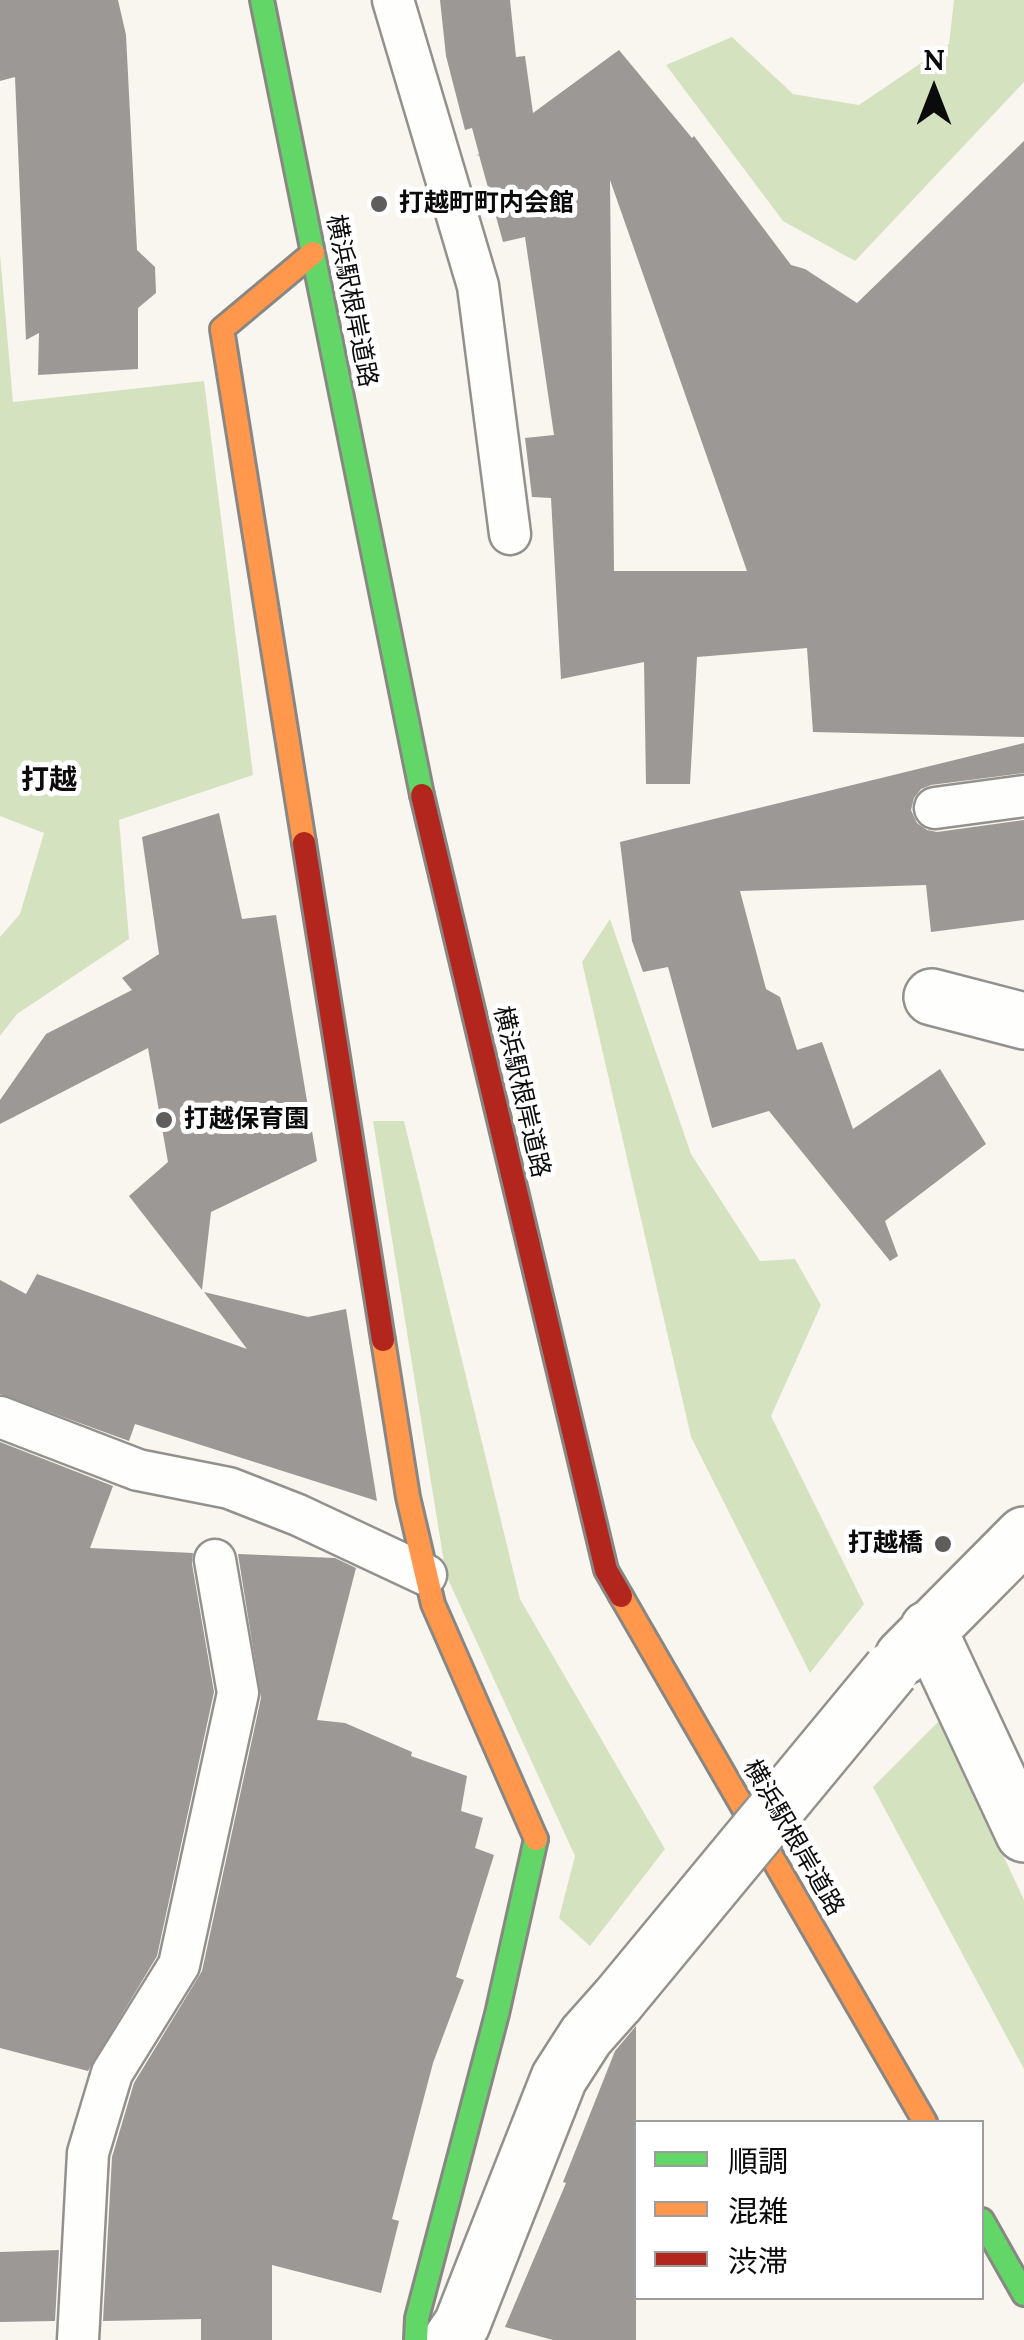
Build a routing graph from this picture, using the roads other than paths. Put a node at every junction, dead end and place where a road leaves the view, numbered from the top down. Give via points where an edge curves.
1 (262, 0) edge
2 (393, 0) edge
3 (313, 254) junction
4 (510, 534) dead end
5 (1024, 796) edge
6 (935, 808) dead end
7 (932, 997) dead end
8 (1024, 1021) edge
9 (0, 1417) edge
10 (1024, 1535) edge
11 (215, 1560) dead end
12 (426, 1574) junction
13 (928, 1629) junction
14 (1024, 1834) edge
15 (924, 2120) edge
16 (984, 2224) edge
17 (1024, 2294) edge
18 (78, 2340) edge
19 (416, 2340) edge
20 (451, 2340) edge

1 - 3 main road, 横浜駅根岸道路
2 - 4 lane via 478,286
3 - 12 main road via 222,328 405,1477
3 - 15 main road, 横浜駅根岸道路 via 420,781 606,1570
5 - 6 lane
7 - 8 street
9 - 12 lane via 138,1470 229,1488
10 - 13 street
11 - 18 lane via 238,1694 179,1965 112,2073 88,2153
12 - 19 main road via 536,1842
13 - 14 street
13 - 20 street, bridge via 586,2036 560,2078
16 - 17 main road

